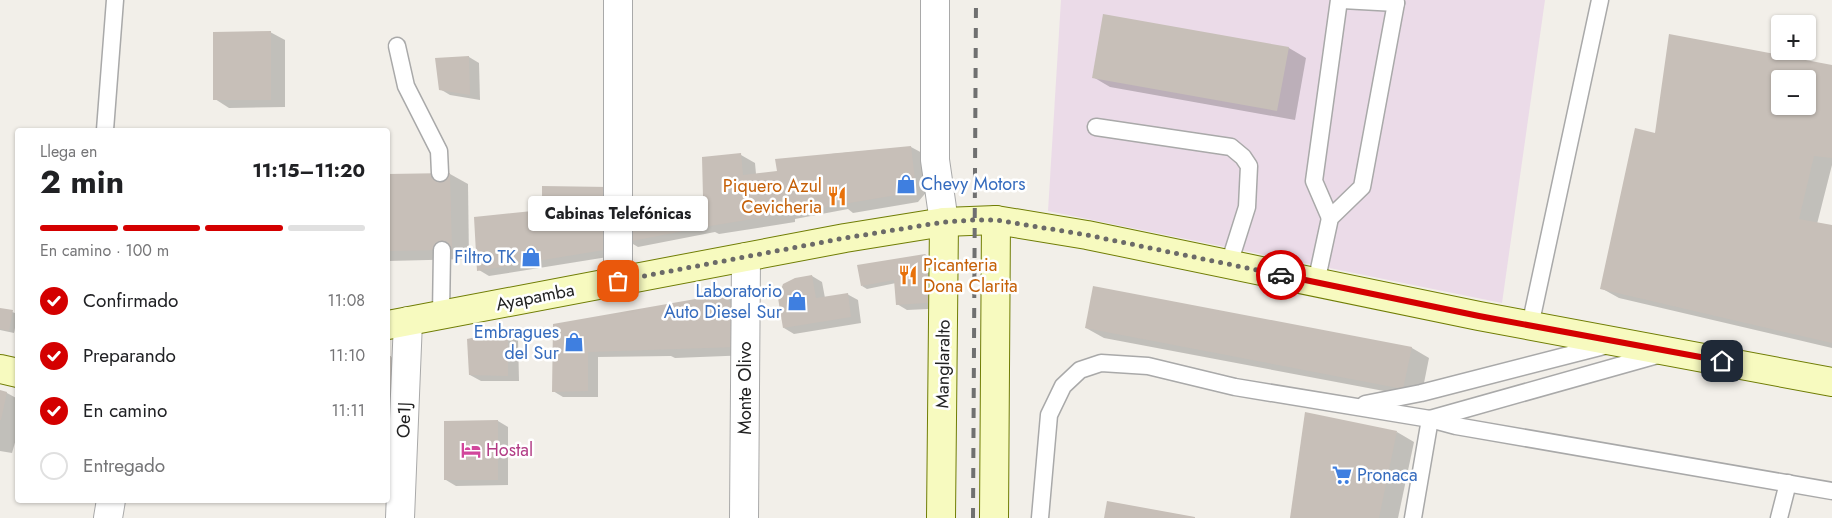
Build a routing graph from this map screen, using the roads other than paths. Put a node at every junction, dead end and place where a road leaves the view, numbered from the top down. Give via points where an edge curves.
1 (115, 0) edge
2 (618, 0) edge
3 (935, 0) edge
4 (1341, 0) edge
5 (1600, 0) edge
6 (1396, 2) edge
7 (397, 46) dead end
8 (1096, 127) dead end
9 (105, 128) edge
10 (440, 173) dead end
11 (1330, 218) junction
12 (996, 220) junction
13 (944, 222) junction
14 (442, 250) dead end
15 (746, 257) junction
16 (1229, 264) junction
17 (618, 281) junction
18 (1316, 283) junction
19 (441, 315) junction
20 (398, 323) edge
21 (1530, 326) junction
22 (1619, 342) junction
23 (1669, 351) junction
24 (0, 369) edge
25 (15, 372) edge
26 (1832, 382) edge
27 (1352, 406) junction
28 (1430, 419) junction
29 (1788, 483) junction
30 (1832, 491) edge
31 (110, 503) edge
32 (108, 518) edge
33 (400, 518) edge
34 (744, 518) edge
35 (942, 518) edge
36 (994, 518) edge
37 (1040, 518) edge
38 (1413, 518) edge
39 (1780, 518) edge

1 - 9 lane
2 - 17 street
3 - 13 street, Manglaralto via 935,160
4 - 6 lane
4 - 11 lane via 1314,181
5 - 21 lane
6 - 11 lane via 1362,187
7 - 10 lane via 406,86 439,151
8 - 16 lane via 1231,147 1243,157 1248,166 1247,207
11 - 18 lane
12 - 13 main road, Ayapamba
12 - 16 main road, Ayapamba
12 - 36 main road
13 - 15 main road, Ayapamba
13 - 35 main road, Manglaralto
14 - 19 lane
15 - 17 main road, Ayapamba
15 - 34 street, Monte Olivo
16 - 18 main road, Ayapamba
17 - 19 main road, Ayapamba
18 - 21 main road, Ayapamba
19 - 20 main road, Ayapamba
20 - 33 street, Oe1J
21 - 22 main road, Ayapamba
22 - 23 main road, Ayapamba
22 - 27 lane via 1421,394
23 - 26 main road, Ayapamba
23 - 28 lane
24 - 25 main road
27 - 28 lane
27 - 37 lane via 1235,387 1148,366 1102,363 1080,370 1063,386 1049,415
28 - 29 lane
28 - 38 lane
29 - 30 lane
29 - 39 lane
31 - 32 street

